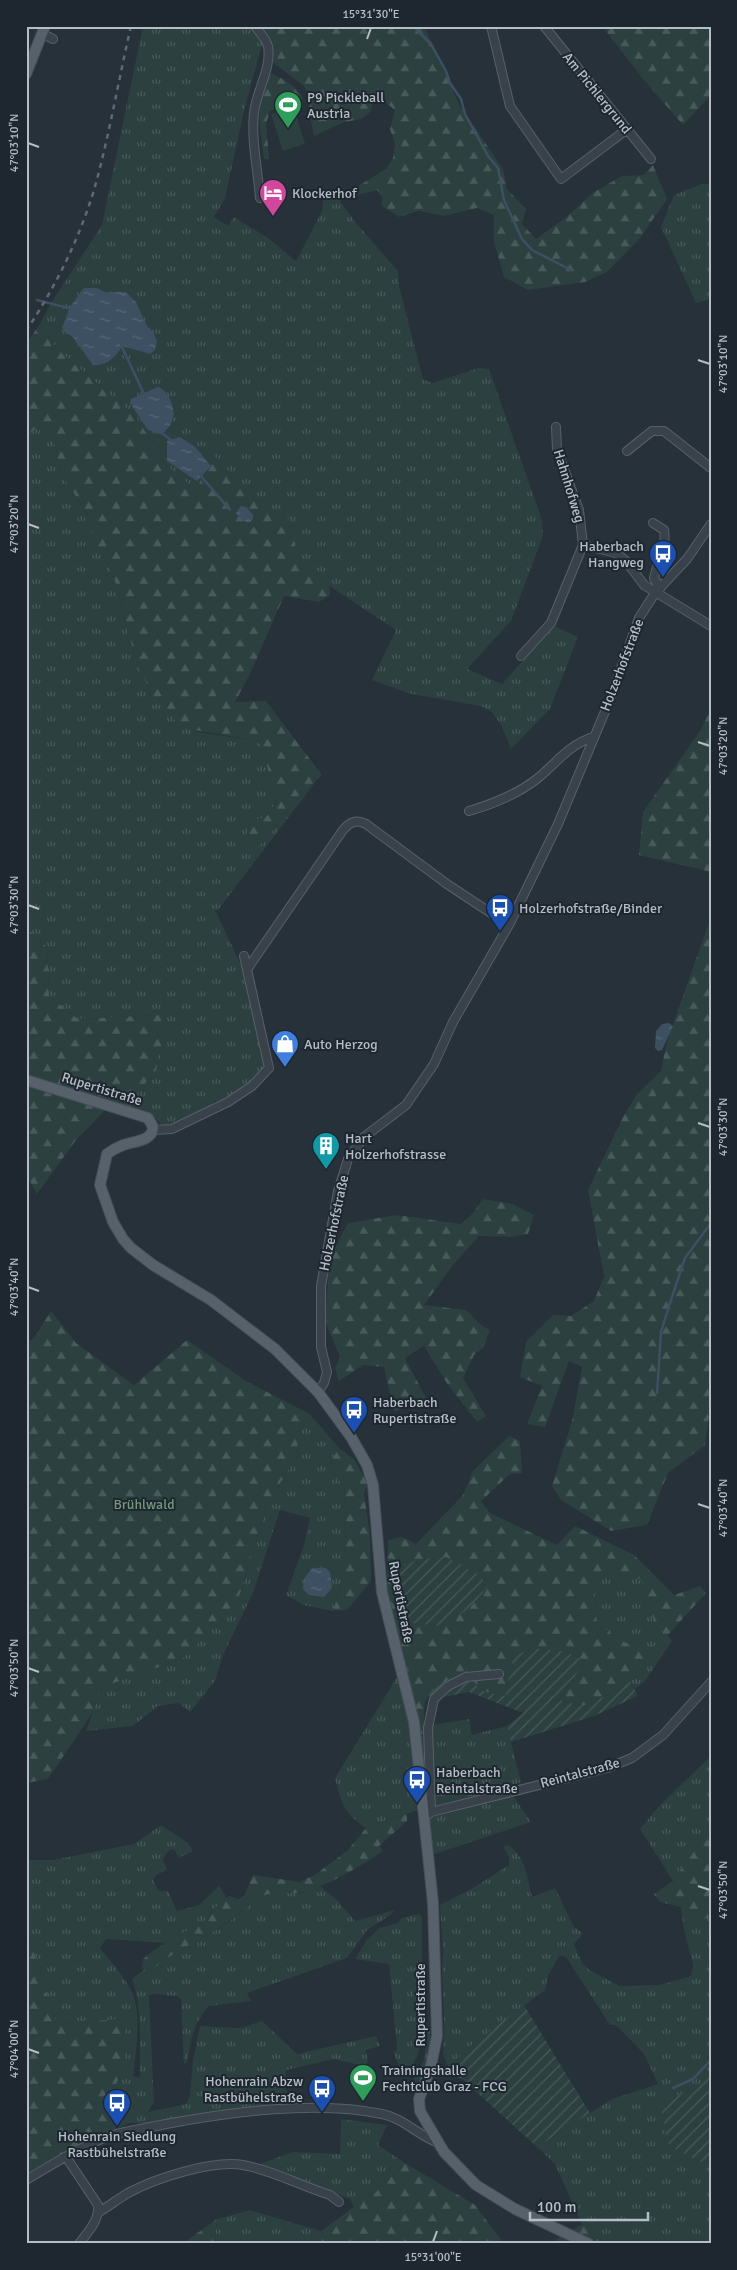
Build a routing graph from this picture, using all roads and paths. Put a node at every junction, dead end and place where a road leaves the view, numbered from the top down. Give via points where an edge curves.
1 (255, 26) edge
2 (491, 26) edge
3 (544, 26) edge
4 (44, 30) edge
5 (53, 39) dead end
6 (26, 74) edge
7 (626, 130) junction
8 (651, 159) dead end
9 (260, 198) dead end
10 (556, 427) dead end
11 (627, 451) dead end
12 (711, 468) edge
13 (653, 522) dead end
14 (711, 524) edge
15 (584, 545) junction
16 (658, 591) junction
17 (711, 626) edge
18 (521, 656) dead end
19 (593, 737) junction
20 (468, 812) dead end
21 (508, 925) junction
22 (244, 956) dead end
23 (248, 968) junction
24 (26, 1080) edge
25 (153, 1130) junction
26 (318, 1392) junction
27 (499, 1674) dead end
28 (711, 1682) edge
29 (427, 1816) junction
30 (439, 2143) junction
31 (66, 2157) junction
32 (26, 2180) edge
33 (339, 2202) dead end
34 (99, 2212) junction
35 (79, 2244) edge
36 (589, 2244) edge

1 - 9 street via 268,45 267,68 254,113
2 - 7 street via 510,106 561,179
3 - 7 street, Am Pichlergrund
4 - 5 street
4 - 6 main road
7 - 8 street, Am Pichlergrund
10 - 15 street, Hahnhofweg via 557,450 579,510
11 - 12 street via 652,431 664,431
13 - 16 street via 664,530 666,541 654,578
14 - 16 street, Holzerhofstraße
15 - 16 street via 616,554 626,561 644,585
15 - 18 street via 551,623
16 - 17 street
16 - 19 street, Holzerhofstraße via 634,629 611,697
19 - 20 street via 580,741 523,787 501,800
19 - 21 street, Holzerhofstraße via 558,824
21 - 23 street via 360,821 349,824
21 - 26 street, Holzerhofstraße via 415,1094 406,1105 364,1137 348,1159 338,1191 322,1286 321,1347 327,1372
22 - 23 street
23 - 25 street via 269,1068 252,1086 228,1102 172,1129
24 - 25 main road, Rupertistraße via 144,1116 151,1122
25 - 26 main road, Rupertistraße via 145,1138 118,1146 107,1154 100,1185 113,1222 123,1239 154,1265 244,1324 275,1349
26 - 29 main road, Rupertistraße via 355,1444 367,1465 373,1486 382,1592 414,1722
27 - 29 street via 466,1677 448,1686 434,1699 428,1728
28 - 29 street, Reintalstraße via 663,1735 632,1758 607,1768
29 - 30 main road, Rupertistraße via 437,2024 436,2046 419,2105
30 - 31 street via 400,2120 338,2108 229,2114 128,2131
30 - 36 main road, Rupertistraße via 456,2167 483,2191
31 - 32 street
31 - 34 street via 94,2197
33 - 34 street via 330,2195 258,2169 223,2164 151,2183
34 - 35 street

